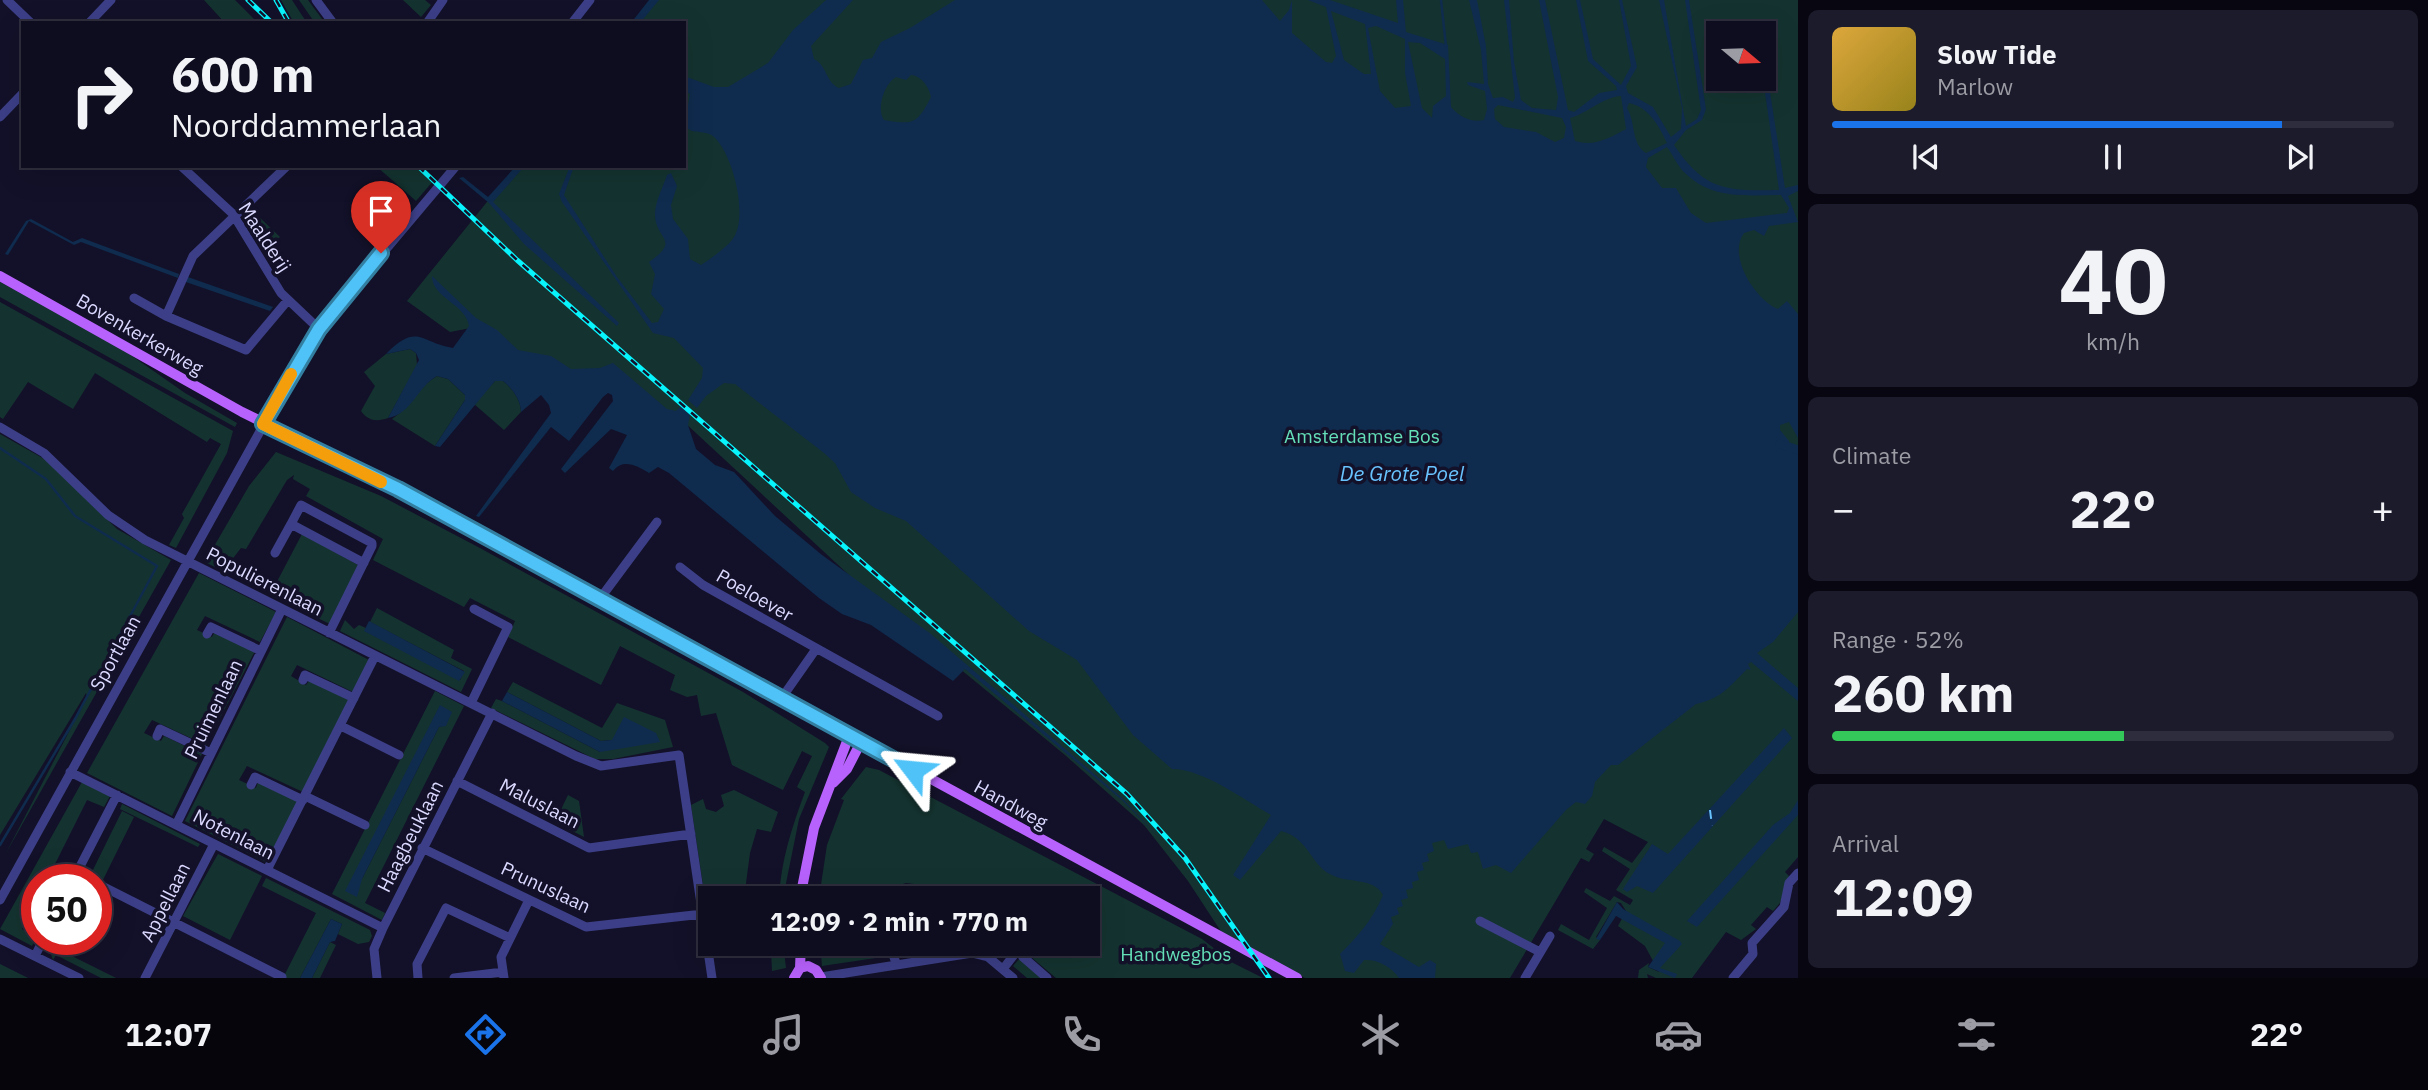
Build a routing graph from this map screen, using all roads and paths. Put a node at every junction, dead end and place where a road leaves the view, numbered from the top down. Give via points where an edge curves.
1 (7, 0) edge
2 (111, 0) edge
3 (316, 0) edge
4 (590, 0) edge
5 (439, 2) edge
6 (29, 21) edge
7 (91, 21) edge
8 (332, 21) edge
9 (427, 21) edge
10 (574, 21) edge
11 (21, 95) edge
12 (0, 117) edge
13 (183, 168) edge
14 (285, 168) edge
15 (454, 168) edge
16 (233, 214) junction
17 (0, 276) edge
18 (134, 298) dead end
19 (288, 300) junction
20 (166, 316) junction
21 (319, 329) junction
22 (263, 424) junction
23 (0, 427) edge
24 (657, 522) dead end
25 (291, 524) junction
26 (275, 552) dead end
27 (186, 561) junction
28 (364, 563) junction
29 (680, 567) dead end
30 (599, 600) junction
31 (282, 609) junction
32 (474, 609) dead end
33 (329, 633) junction
34 (207, 634) dead end
35 (816, 649) junction
36 (261, 651) junction
37 (375, 656) junction
38 (303, 680) dead end
39 (354, 698) junction
40 (781, 699) junction
41 (471, 703) junction
42 (492, 713) junction
43 (938, 716) dead end
44 (341, 726) junction
45 (849, 736) junction
46 (157, 737) dead end
47 (861, 742) junction
48 (211, 753) junction
49 (399, 755) dead end
50 (70, 772) junction
51 (457, 781) junction
52 (251, 785) dead end
53 (831, 786) junction
54 (117, 795) junction
55 (304, 798) junction
56 (365, 824) dead end
57 (176, 825) junction
58 (691, 834) junction
59 (214, 844) junction
60 (422, 848) junction
61 (82, 864) edge
62 (267, 870) junction
63 (1798, 873) edge
64 (698, 886) edge
65 (802, 886) edge
66 (112, 891) edge
67 (0, 900) edge
68 (529, 900) junction
69 (698, 914) edge
70 (175, 921) junction
71 (1480, 921) dead end
72 (383, 928) junction
73 (1549, 936) dead end
74 (510, 938) junction
75 (0, 939) edge
76 (1540, 953) junction
77 (35, 956) joint
78 (709, 956) edge
79 (800, 956) edge
80 (894, 956) edge
81 (1013, 956) edge
82 (1024, 956) edge
83 (896, 963) junction
84 (1003, 969) junction
85 (798, 974) edge
86 (503, 975) edge
87 (282, 976) edge
88 (147, 977) edge
89 (821, 977) edge
90 (79, 978) edge
91 (377, 978) edge
92 (418, 978) edge
93 (454, 978) edge
94 (712, 978) edge
95 (1013, 978) edge
96 (1047, 978) edge
97 (1297, 978) edge
98 (1525, 978) edge
99 (1732, 978) edge

1 - 6 street
2 - 7 street
3 - 8 street
4 - 10 street
5 - 9 street
11 - 12 street
13 - 16 street, Maalderij
14 - 16 street
15 - 21 street, Sportlaan
16 - 19 street, Maalderij
16 - 20 street via 192,256
17 - 22 main road, Bovenkerkerweg
18 - 20 street
19 - 20 street via 246,350
19 - 21 street, Maalderij
21 - 22 street, Sportlaan
22 - 27 street, Sportlaan
22 - 30 main road, Handweg via 398,489
23 - 27 street, Populierenlaan via 44,453 126,530
24 - 30 street
25 - 26 street, Populierenlaan
25 - 28 street
25 - 28 street via 301,505 372,542
27 - 31 street, Populierenlaan
27 - 50 street, Sportlaan
28 - 33 street, Populierenlaan
29 - 35 street, Poeloever via 703,585
30 - 40 main road, Handweg
31 - 33 street, Populierenlaan
31 - 36 street, Pruimenlaan
32 - 41 street via 508,626
33 - 37 street, Populierenlaan
34 - 36 street via 211,627
35 - 40 street
35 - 43 street, Poeloever
36 - 48 street, Pruimenlaan
37 - 39 street
37 - 41 street, Populierenlaan
38 - 39 street via 305,675
39 - 44 street
40 - 45 main road, Handweg
41 - 42 street, Populierenlaan
42 - 51 street, Haagbeuklaan
42 - 58 street, Populierenlaan via 601,766 680,755
44 - 49 street
44 - 55 street
45 - 47 main road, Handweg
45 - 53 main road
46 - 48 street via 160,729
47 - 53 main road via 847,769
47 - 97 main road, Handweg
48 - 57 street, Pruimenlaan
50 - 54 street, Notenlaan
50 - 67 street, Sportlaan
51 - 58 street, Maluslaan via 589,848
51 - 60 street, Haagbeuklaan
52 - 55 street via 255,777
53 - 65 main road via 814,828
54 - 57 street, Notenlaan
54 - 61 street
55 - 56 street
55 - 62 street
57 - 59 street, Notenlaan
58 - 64 street, Populierenlaan
59 - 62 street, Notenlaan
59 - 70 street, Appellaan
60 - 68 street, Prunuslaan
60 - 72 street, Haagbeuklaan
62 - 72 street, Notenlaan
63 - 99 street via 1789,883 1784,907 1752,943 1753,954
66 - 70 street
68 - 69 street, Prunuslaan via 586,927
68 - 74 street
70 - 87 street
70 - 88 street, Appellaan
71 - 76 street
72 - 91 street, Haagbeuklaan via 374,948
73 - 76 street
74 - 86 street via 501,957
74 - 92 street via 446,908 418,964
75 - 77 street
76 - 98 street
77 - 90 street
78 - 94 street, Populierenlaan
79 - 85 main road
80 - 83 street
81 - 84 street
82 - 96 street
83 - 84 street via 972,953 988,957
83 - 89 street
84 - 95 street
85 - 89 main road
86 - 93 street

